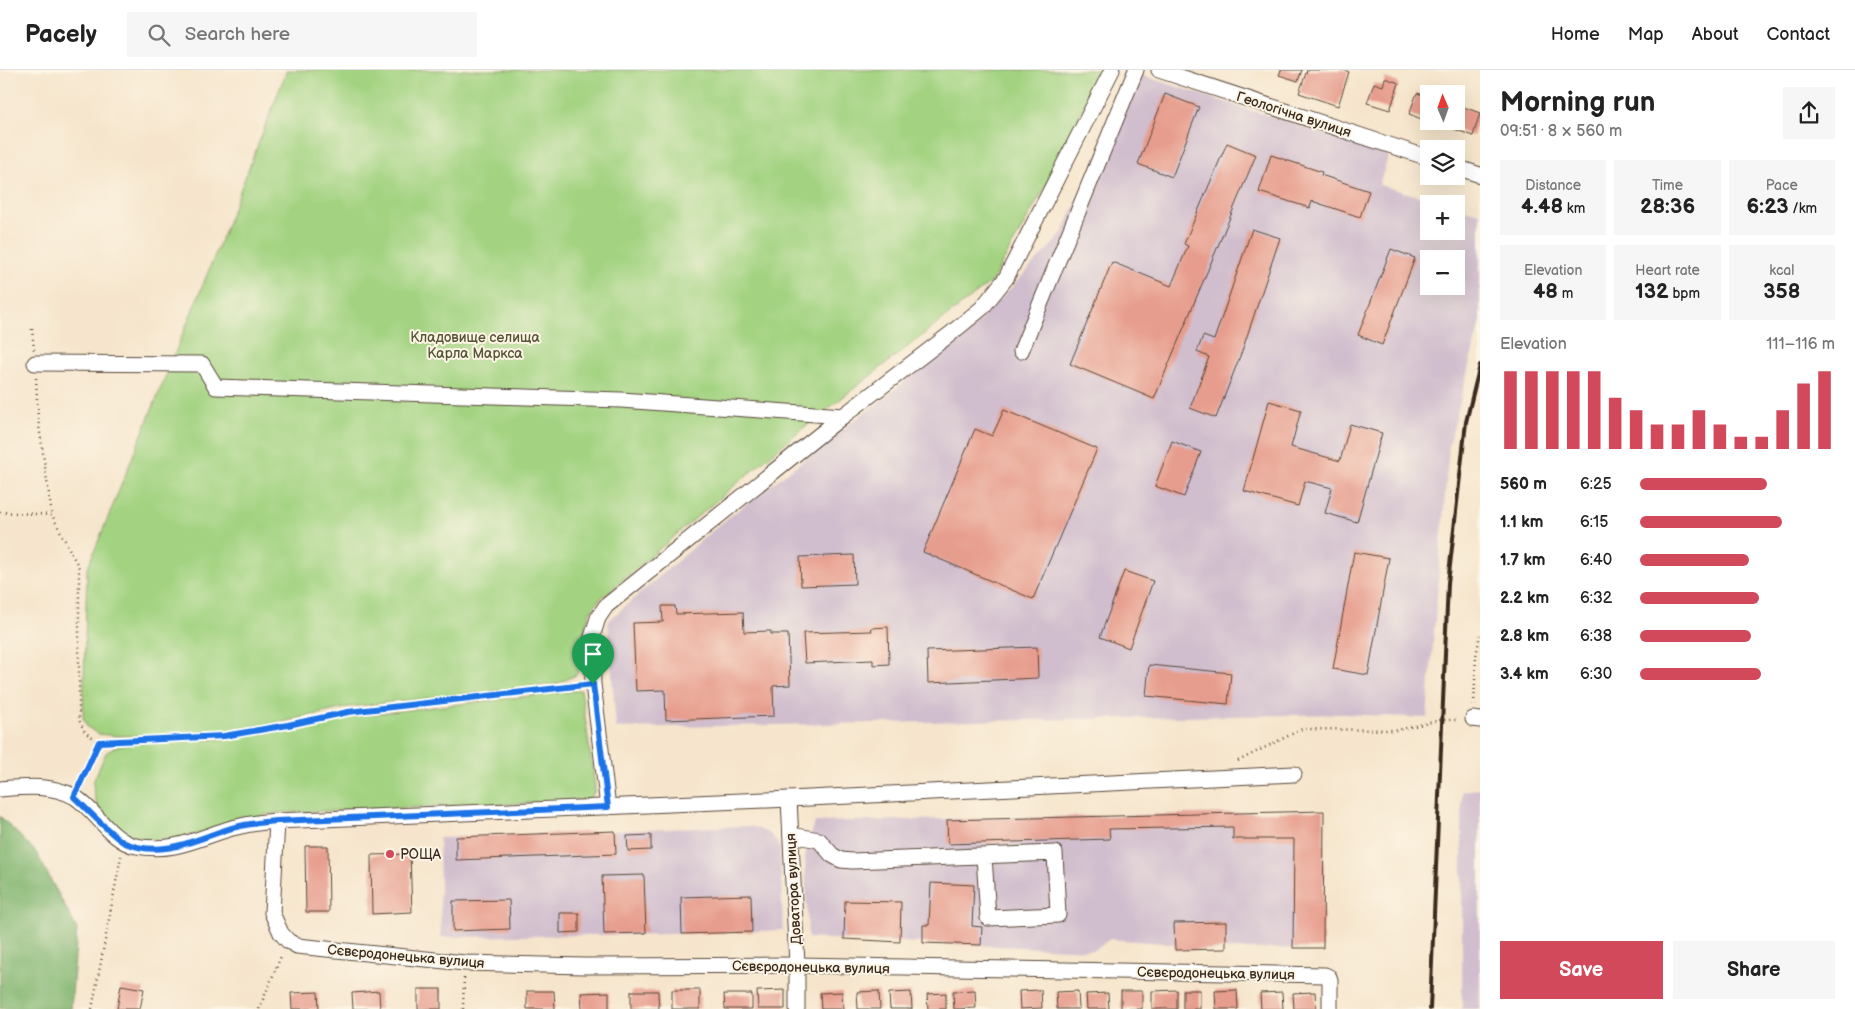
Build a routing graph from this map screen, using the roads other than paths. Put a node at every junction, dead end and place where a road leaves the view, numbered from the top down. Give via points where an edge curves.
1 (1112, 70) edge
2 (1136, 70) edge
3 (1159, 70) edge
4 (1420, 155) edge
5 (1465, 170) edge
6 (1480, 175) edge
7 (1021, 351) dead end
8 (34, 363) road end
9 (843, 416) junction
10 (1294, 774) dead end
11 (0, 789) edge
12 (789, 799) junction
13 (608, 807) junction
14 (277, 821) junction
15 (791, 835) junction
16 (984, 856) junction
17 (797, 965) junction
18 (797, 1009) edge
19 (1330, 1009) edge

1 - 9 street via 1006,278 982,308
2 - 7 street
3 - 4 street, Геологічна вулиця
5 - 6 street
8 - 9 street via 202,364 216,387 621,400
9 - 13 street via 606,606 598,618 592,637 593,684
10 - 12 street
11 - 14 street via 51,789 74,797 124,843 137,846 181,846 232,828
12 - 13 street
12 - 15 street, Доватора вулиця
13 - 14 street
14 - 17 street, Сєвєродонецька вулиця via 272,914 281,933 293,944 465,962 584,966
15 - 16 street via 819,840 832,854 846,861
15 - 17 street, Доватора вулиця
16 - 16 street via 1055,853 1058,915 988,918
17 - 18 street, Доватора вулиця
17 - 19 street, Сєвєродонецька вулиця via 1325,975 1330,980

